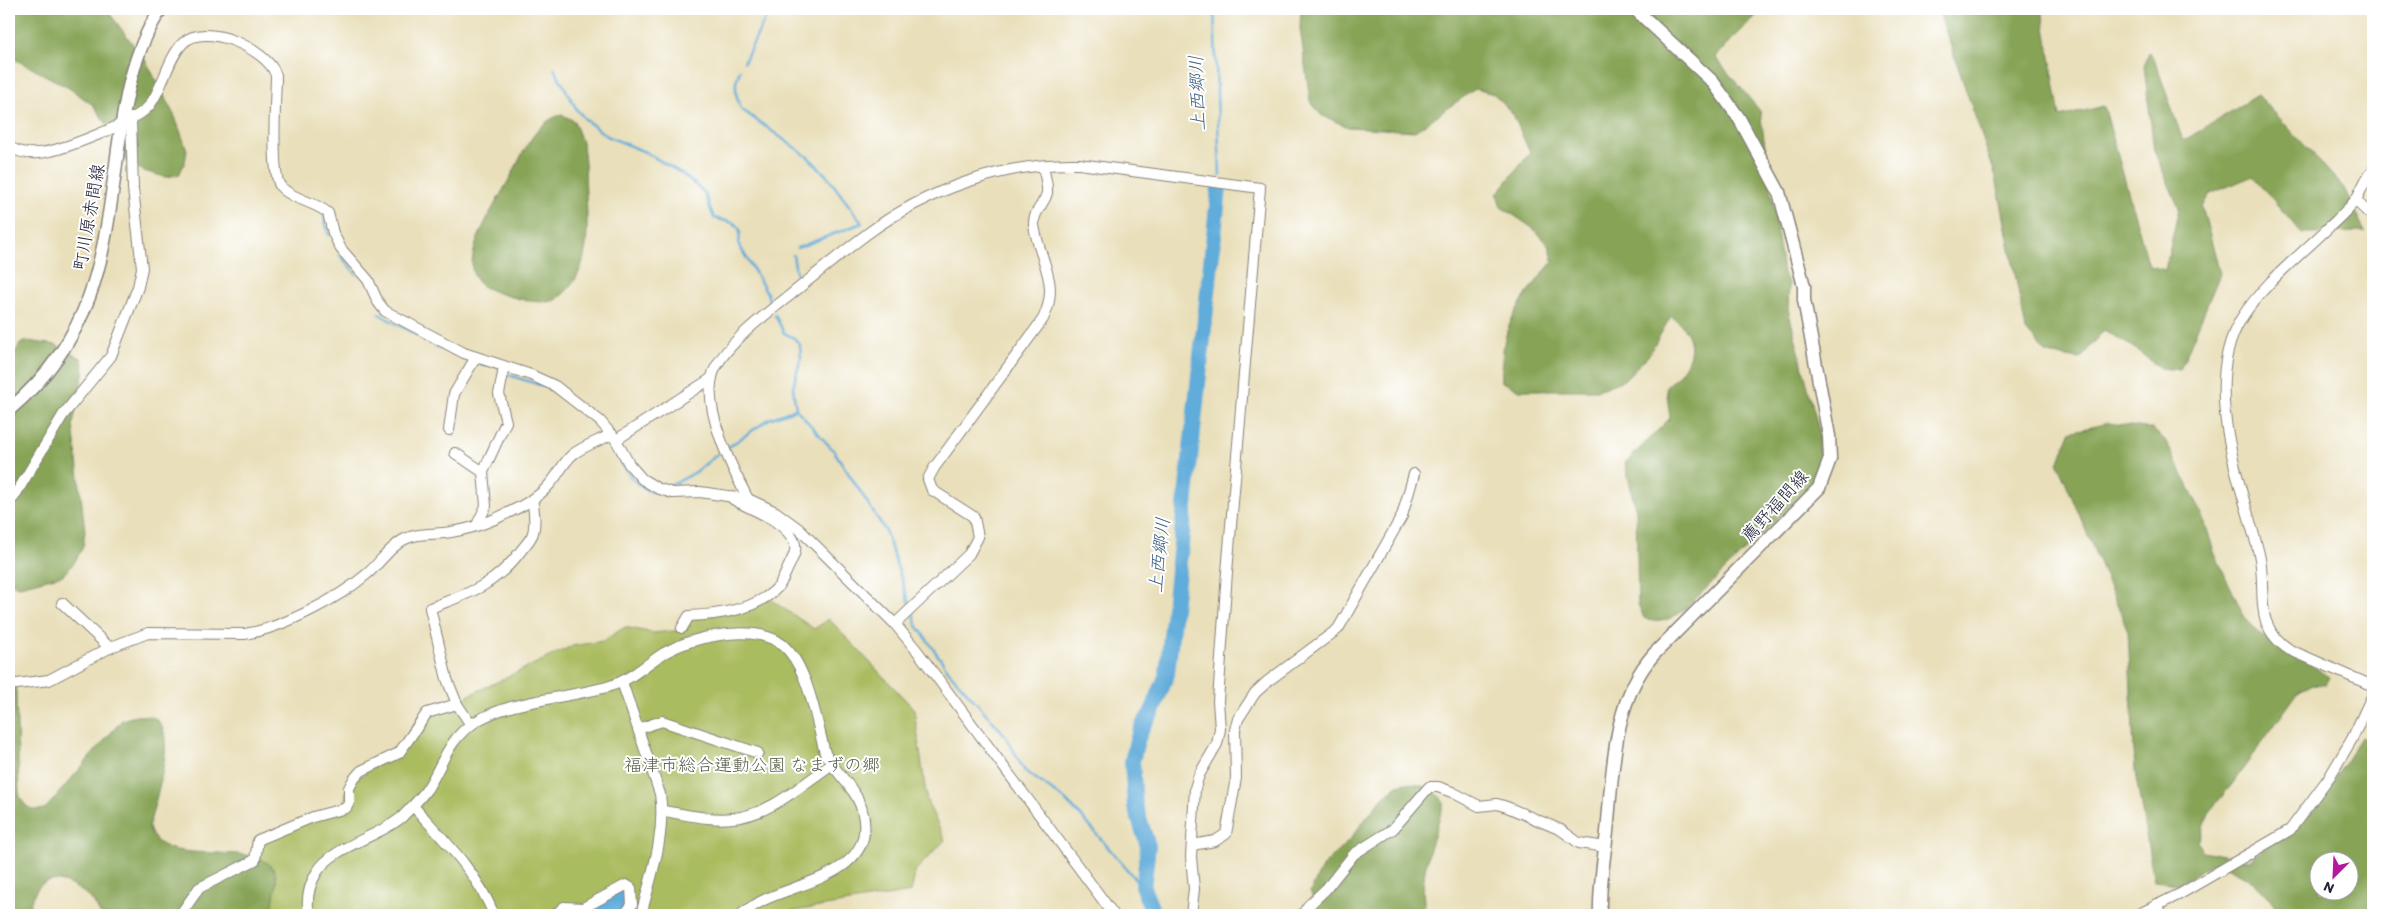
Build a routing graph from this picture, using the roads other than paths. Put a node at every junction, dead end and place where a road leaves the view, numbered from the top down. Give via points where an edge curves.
1 (161, 9) edge
2 (1635, 9) edge
3 (126, 121) junction
4 (9, 147) edge
5 (1042, 166) junction
6 (2373, 170) edge
7 (2355, 200) junction
8 (2373, 217) edge
9 (476, 357) junction
10 (504, 368) junction
11 (712, 378) junction
12 (9, 410) edge
13 (448, 430) dead end
14 (614, 437) junction
15 (455, 452) dead end
16 (483, 472) junction
17 (1414, 474) dead end
18 (728, 496) junction
19 (532, 499) junction
20 (748, 499) junction
21 (9, 502) edge
22 (477, 525) junction
23 (62, 603) dead end
24 (895, 624) junction
25 (682, 628) dead end
26 (110, 648) junction
27 (622, 682) junction
28 (9, 685) edge
29 (2373, 686) edge
30 (2373, 694) edge
31 (457, 704) junction
32 (472, 724) junction
33 (638, 729) junction
34 (758, 753) dead end
35 (831, 765) junction
36 (414, 806) junction
37 (663, 811) junction
38 (1192, 845) junction
39 (1606, 846) junction
40 (2158, 904) junction
41 (583, 912) edge
42 (180, 915) edge
43 (309, 915) edge
44 (494, 915) edge
45 (555, 915) edge
46 (624, 915) edge
47 (641, 915) edge
48 (740, 915) edge
49 (1114, 915) edge
50 (1191, 915) edge
51 (1302, 915) edge
52 (1600, 915) edge
53 (2137, 915) edge
54 (2162, 915) edge

1 - 3 main road, 町川原赤間線 via 138,55
2 - 39 main road, 薦野福間線 via 1727,98 1779,192 1804,286 1830,459 1819,488 1654,654 1640,672 1618,732
3 - 4 street via 74,144 40,153 22,153
3 - 9 street via 148,108 176,52 192,36 204,34 227,39 262,56 276,75 274,164 279,186 328,213 341,249 368,280 385,311
3 - 12 main road, 町川原赤間線 via 105,244 88,302 77,327 52,366
3 - 21 street via 142,268 138,287 111,356 63,415
5 - 11 street via 1010,170 947,189 872,230 763,316 725,355
5 - 24 street via 1047,188 1037,209 1034,226 1051,289 1048,308 928,479 932,490 974,517 978,537 969,554
5 - 38 street via 1079,164 1260,188 1227,572 1218,701 1220,729 1213,753 1195,788
6 - 7 street
7 - 8 street
7 - 29 street via 2284,269 2241,319 2228,354 2224,402 2233,466 2260,559 2262,607 2271,630 2290,650
9 - 10 street
9 - 13 street via 454,394
10 - 14 street via 555,386 590,412
10 - 16 street via 499,394 506,422
11 - 14 street
11 - 20 street via 712,396 723,447
14 - 18 street via 642,479 662,490
14 - 19 street via 574,453 550,484
15 - 16 street
16 - 22 street via 486,506
17 - 38 street via 1402,516 1338,629 1268,681 1238,719 1234,730 1236,778 1226,834 1215,841
18 - 20 street
18 - 25 street via 771,518 796,544 796,553 773,592 727,613 689,616
19 - 22 street via 494,520
19 - 31 street via 535,515 532,536 510,566 469,594 430,608 447,679
20 - 24 street via 776,512 799,529
22 - 26 street via 406,539 337,596 257,632 148,632
23 - 26 street
24 - 49 street
26 - 28 street via 49,680
27 - 32 street via 498,711
27 - 33 street
27 - 35 street via 662,655 689,642 738,633 763,635 787,649 801,666
30 - 40 street via 2330,776 2290,830
31 - 32 street
31 - 42 street via 427,713 399,753 361,771 350,788 346,808 313,816 258,840 255,860 199,888
32 - 36 street via 448,749
33 - 34 street via 662,721
33 - 37 street
35 - 37 street via 773,804 744,816 718,819
35 - 48 street via 862,810 864,829 856,853 832,874 766,899
36 - 43 street via 392,824 324,863 311,885 307,900
36 - 44 street via 476,878
37 - 47 street via 662,828
38 - 50 street via 1194,889
39 - 51 street via 1579,843 1561,830 1497,804 1479,806 1452,792 1430,787 1393,829 1354,854
39 - 52 main road, 薦野福間線
40 - 53 street
40 - 54 street
41 - 45 street via 564,907
41 - 46 street via 626,885 631,888 632,905

